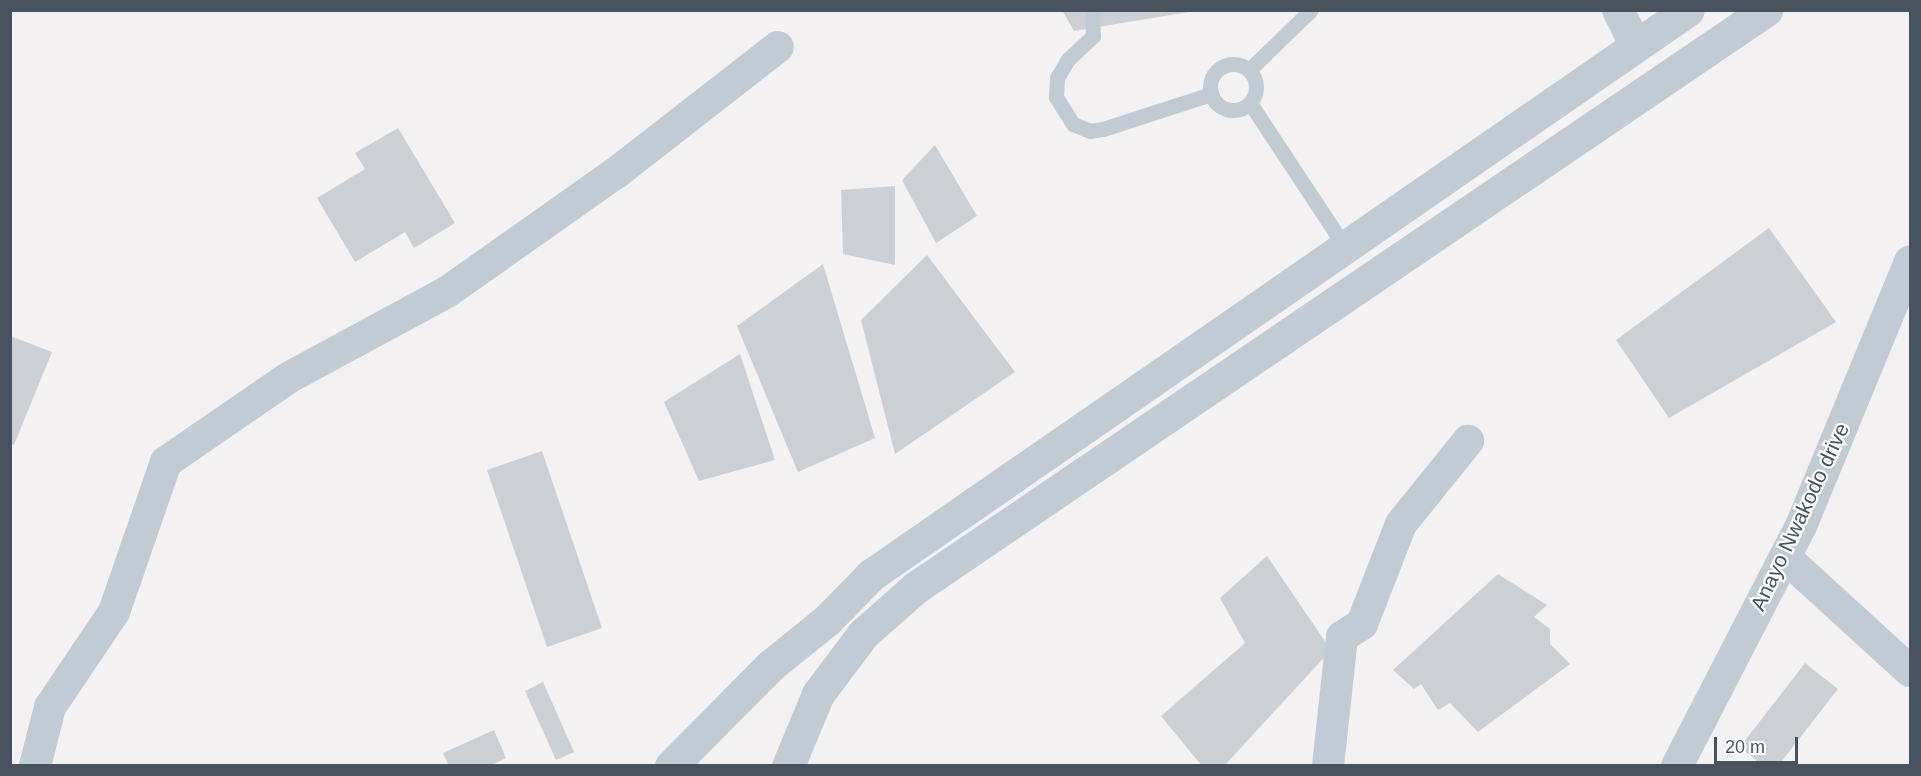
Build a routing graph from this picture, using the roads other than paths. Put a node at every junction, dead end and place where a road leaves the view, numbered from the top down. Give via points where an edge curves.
1 (1092, 10) edge
2 (1311, 10) edge
3 (1618, 10) edge
4 (1688, 10) edge
5 (1766, 10) edge
6 (1636, 46) junction
7 (778, 47) dead end
8 (1249, 70) junction
9 (1211, 94) junction
10 (1250, 103) junction
11 (1345, 247) junction
12 (1911, 262) edge
13 (1468, 441) dead end
14 (1785, 557) junction
15 (827, 620) junction
16 (1911, 671) edge
17 (818, 694) junction
18 (35, 765) edge
19 (671, 765) edge
20 (788, 765) edge
21 (1328, 765) edge
22 (1677, 765) edge

1 - 9 lane via 1093,36 1068,58 1057,78 1056,97 1073,124 1090,131 1103,129
2 - 8 lane
3 - 6 street
4 - 6 street
5 - 17 street via 915,588 863,634
6 - 11 street
7 - 18 street via 616,173 447,292 288,378 166,462 114,612 50,707
8 - 9 lane via 1226,65 1216,71 1210,82
8 - 10 lane via 1256,93
9 - 10 lane via 1227,110 1240,110
10 - 11 lane
11 - 15 street via 871,575
12 - 14 street, Anayo Nwakodo drive
13 - 21 street via 1401,524 1362,624 1342,637
14 - 16 street
14 - 22 street, Anayo Nwakodo drive
15 - 17 street
15 - 19 street via 770,666
17 - 20 street

